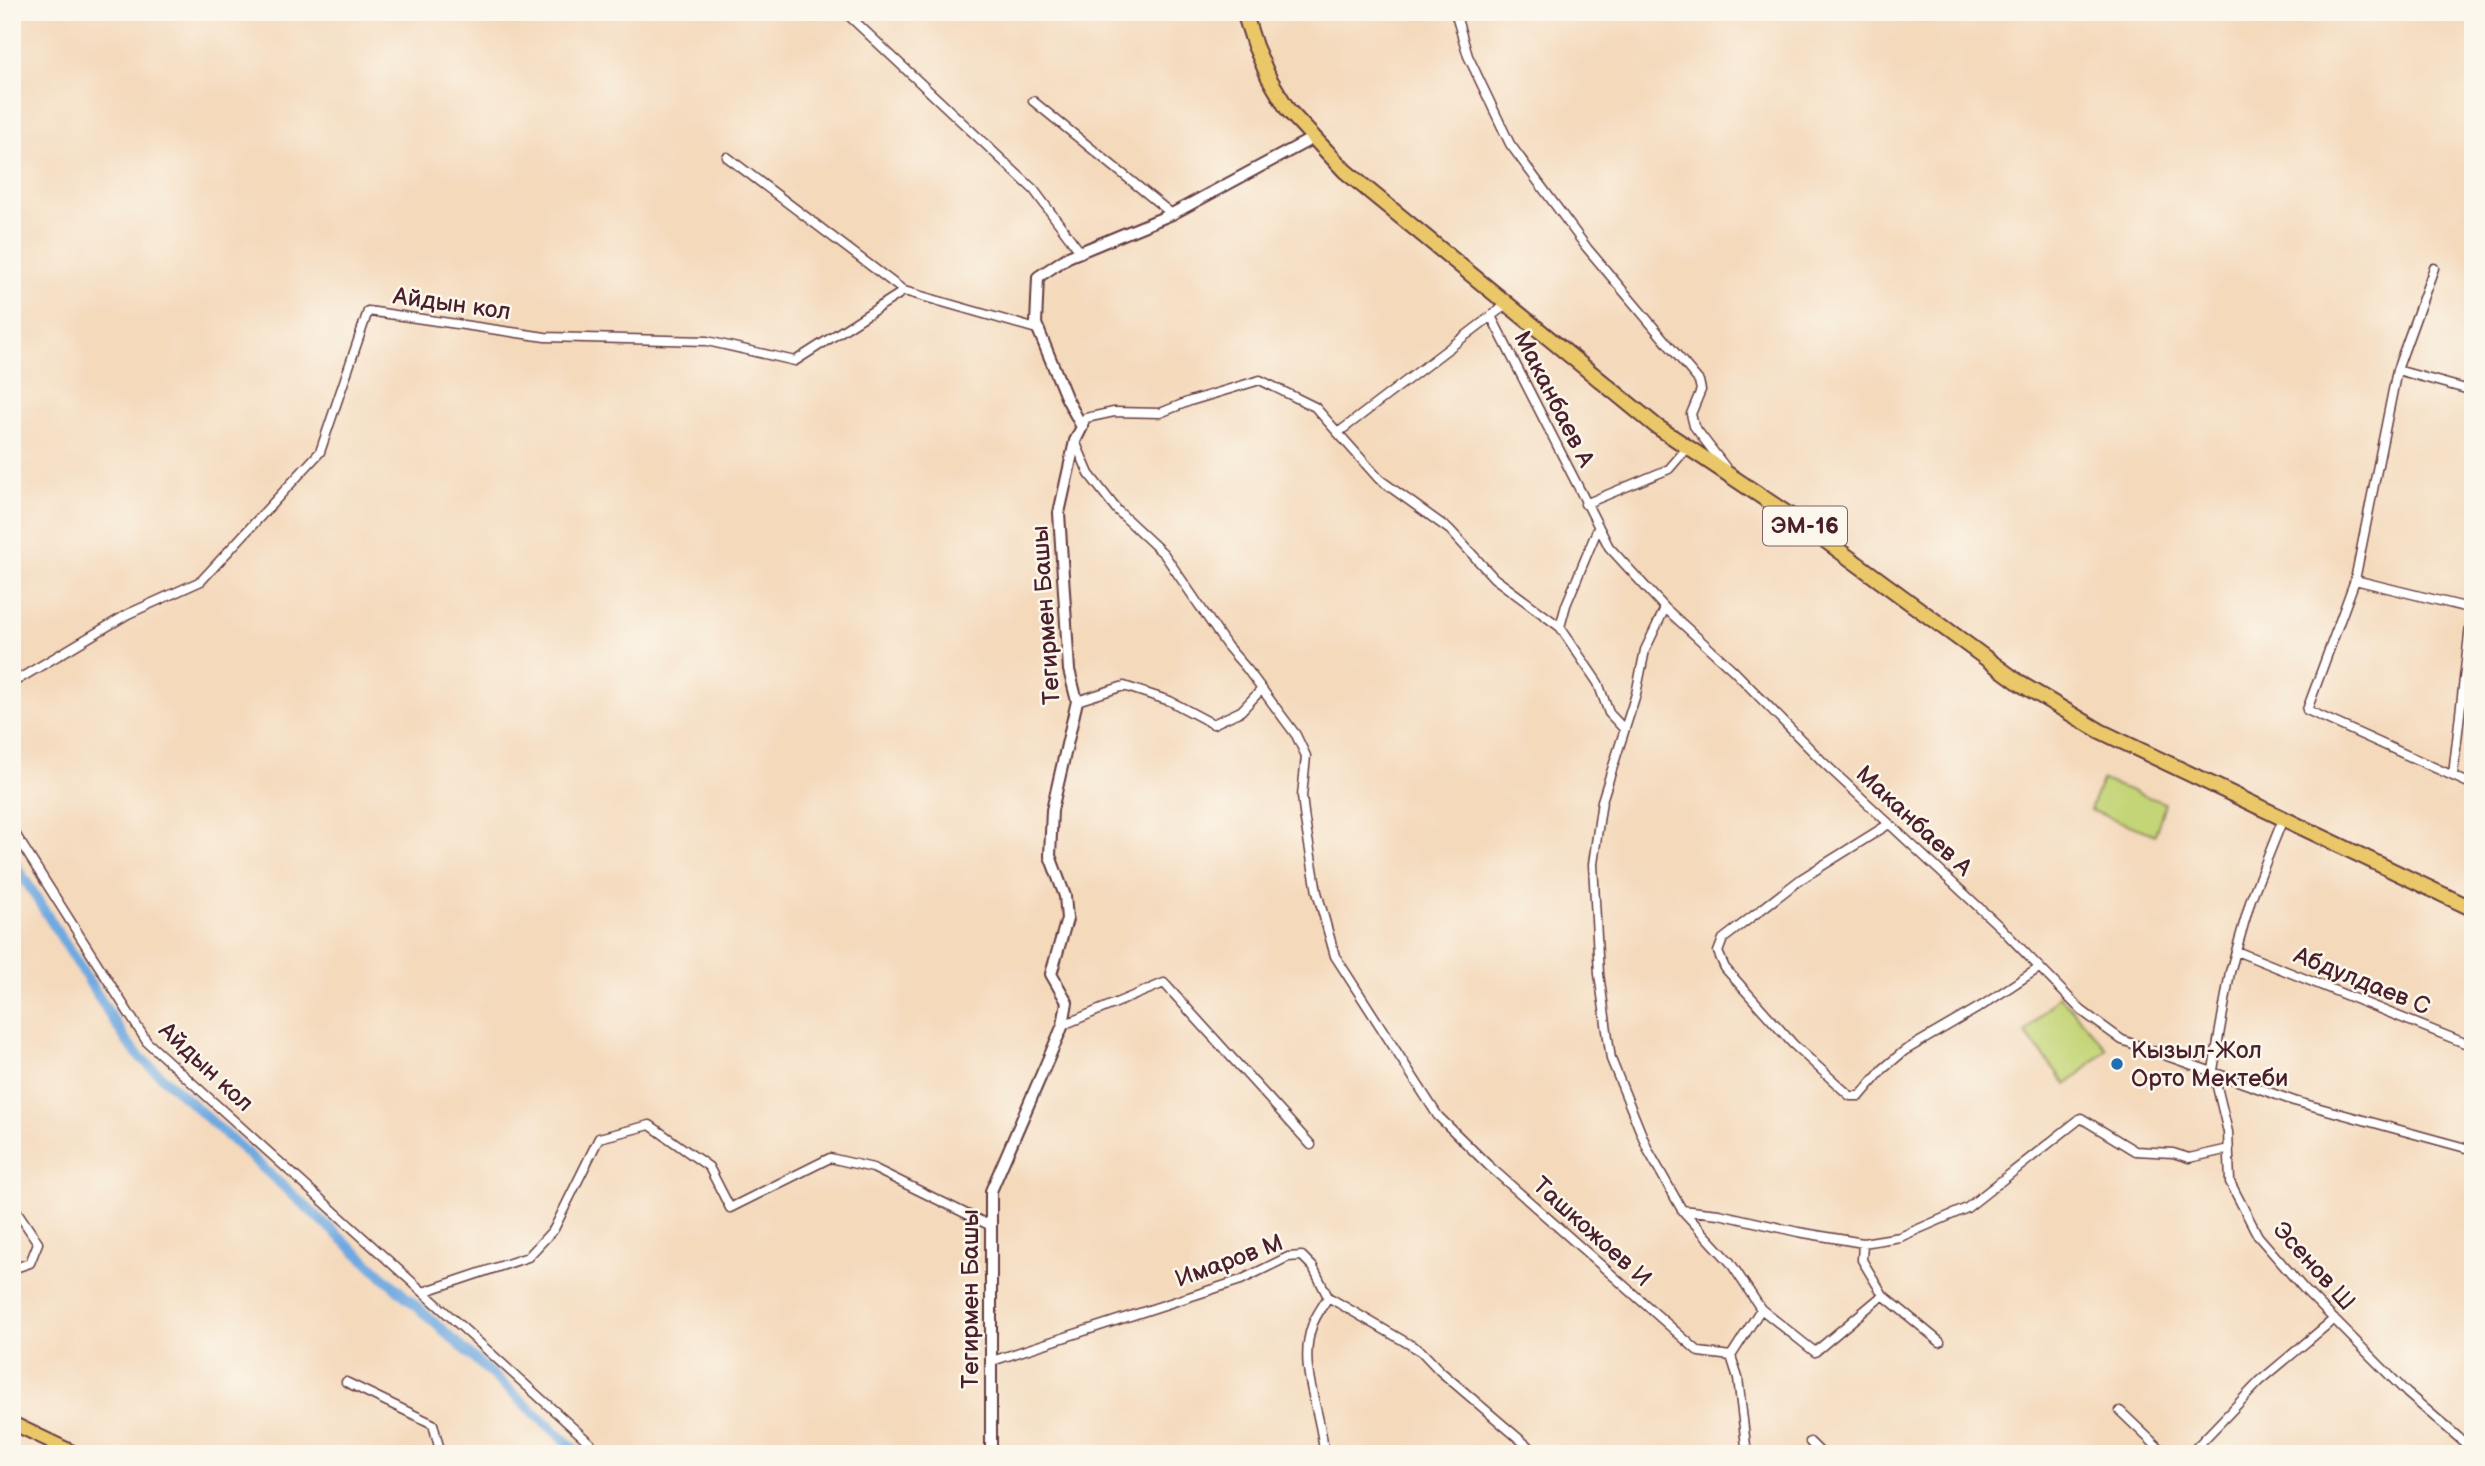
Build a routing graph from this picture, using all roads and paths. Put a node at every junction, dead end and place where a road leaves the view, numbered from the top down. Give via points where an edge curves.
1 (1244, 12) edge
2 (1455, 12) edge
3 (846, 13) edge
4 (1033, 101) dead end
5 (1312, 138) junction
6 (726, 157) dead end
7 (1172, 214) junction
8 (1081, 253) junction
9 (2434, 268) dead end
10 (904, 291) junction
11 (1507, 304) junction
12 (1491, 316) junction
13 (1040, 330) junction
14 (2397, 370) junction
15 (2473, 391) edge
16 (1082, 427) junction
17 (1339, 432) junction
18 (1075, 441) junction
19 (1688, 447) junction
20 (1734, 478) junction
21 (1585, 503) junction
22 (1598, 528) junction
23 (2355, 580) junction
24 (1665, 608) junction
25 (2472, 609) edge
26 (1560, 627) junction
27 (12, 683) edge
28 (1261, 690) junction
29 (1077, 701) junction
30 (1624, 729) junction
31 (2453, 775) junction
32 (2473, 785) edge
33 (2283, 818) junction
34 (1889, 824) junction
35 (12, 829) edge
36 (2473, 909) edge
37 (2236, 951) junction
38 (2039, 968) junction
39 (1063, 1025) junction
40 (2473, 1040) edge
41 (2213, 1070) junction
42 (1311, 1145) dead end
43 (2229, 1149) junction
44 (2473, 1150) edge
45 (12, 1204) edge
46 (1682, 1210) junction
47 (991, 1226) junction
48 (1863, 1243) junction
49 (12, 1269) edge
50 (423, 1292) junction
51 (1883, 1295) junction
52 (1328, 1297) junction
53 (1761, 1309) junction
54 (2334, 1319) junction
55 (1940, 1342) dead end
56 (1731, 1356) junction
57 (992, 1361) junction
58 (346, 1382) dead end
59 (2120, 1411) dead end
60 (12, 1423) edge
61 (1810, 1442) dead end
62 (2473, 1450) edge
63 (77, 1454) edge
64 (441, 1454) edge
65 (602, 1454) edge
66 (991, 1454) edge
67 (1324, 1454) edge
68 (1537, 1454) edge
69 (1747, 1454) edge
70 (1822, 1454) edge
71 (2165, 1454) edge
72 (2190, 1454) edge

1 - 5 highway, ЭМ-16 via 1269,78
2 - 20 street via 1468,56 1510,144 1587,248 1699,381 1701,390 1691,414 1695,426
3 - 8 street via 1034,190
4 - 7 street
5 - 7 street
5 - 11 highway, ЭМ-16 via 1345,171
6 - 10 street
7 - 8 street
8 - 13 street via 1038,277
9 - 14 street
10 - 13 street
10 - 27 street, Айдын кол via 795,361 706,341 545,337 368,312 320,452 201,581 128,614
11 - 12 street
11 - 19 highway, ЭМ-16
12 - 17 street
12 - 21 street, Маканбаев А
13 - 16 street
14 - 15 street
14 - 23 street
16 - 17 street via 1086,418 1114,412 1160,413 1260,380 1315,407
16 - 18 street, Тегирмен Башы
17 - 26 street via 1379,479 1450,530 1494,578
18 - 28 street, Ташкожоев И via 1089,474 1117,510 1164,554
18 - 29 street, Тегирмен Башы via 1059,513 1069,670
19 - 20 highway, ЭМ-16
19 - 21 street via 1669,469
20 - 33 highway, ЭМ-16 via 2021,684 2100,731
21 - 22 street, Маканбаев А
22 - 24 street, Маканбаев А via 1609,547
22 - 26 street
23 - 25 street
23 - 31 street via 2307,710
24 - 30 street via 1645,650
24 - 34 street, Маканбаев А
25 - 31 street
26 - 30 street via 1598,683 1609,713
28 - 29 street via 1241,711 1213,724 1170,701 1124,686
28 - 56 street, Ташкожоев И via 1296,735 1306,756 1305,821 1317,892 1335,956 1438,1116 1699,1352
29 - 39 street, Тегирмен Башы via 1052,810 1049,856 1065,896 1067,919 1051,974 1068,1002
30 - 46 street via 1602,801 1593,864 1598,974 1611,1059 1648,1150
31 - 32 street
33 - 36 highway, ЭМ-16
33 - 37 street, Эсенов Ш via 2250,899
34 - 38 street, Маканбаев А
34 - 38 street via 1801,879 1723,939 1718,952 1725,968 1793,1044 1850,1096 1860,1096 1904,1051
35 - 50 street, Айдын кол via 147,1042
37 - 40 street, Абдулдаев С via 2467,1044
37 - 41 street, Эсенов Ш
38 - 41 street, Маканбаев А via 2081,1012 2122,1040
39 - 42 street via 1164,983
39 - 47 street, Тегирмен Башы via 991,1191
41 - 43 street, Эсенов Ш
41 - 44 street, Маканбаев А via 2294,1101
43 - 48 street via 2189,1158 2134,1151 2081,1118 1967,1208 1900,1237
43 - 54 street, Эсенов Ш via 2230,1182 2258,1236
45 - 49 street via 38,1243 30,1263
46 - 48 street
46 - 53 street via 1730,1262
47 - 50 street via 873,1168 830,1158 730,1208 709,1167 650,1125 599,1138 554,1229 528,1257
47 - 57 street, Тегирмен Башы
48 - 51 street via 1862,1260
50 - 65 street, Айдын кол
51 - 53 street via 1815,1352
51 - 55 street
52 - 57 street, Имаров М via 1313,1266 1302,1256 1288,1257 1241,1280
52 - 67 street via 1312,1323 1307,1369
52 - 68 street via 1421,1351
53 - 56 street
54 - 62 street, Эсенов Ш via 2407,1393
54 - 72 street via 2260,1381
56 - 69 street
57 - 66 street, Тегирмен Башы
58 - 64 street via 433,1424
59 - 71 street
60 - 63 main road
61 - 70 street

